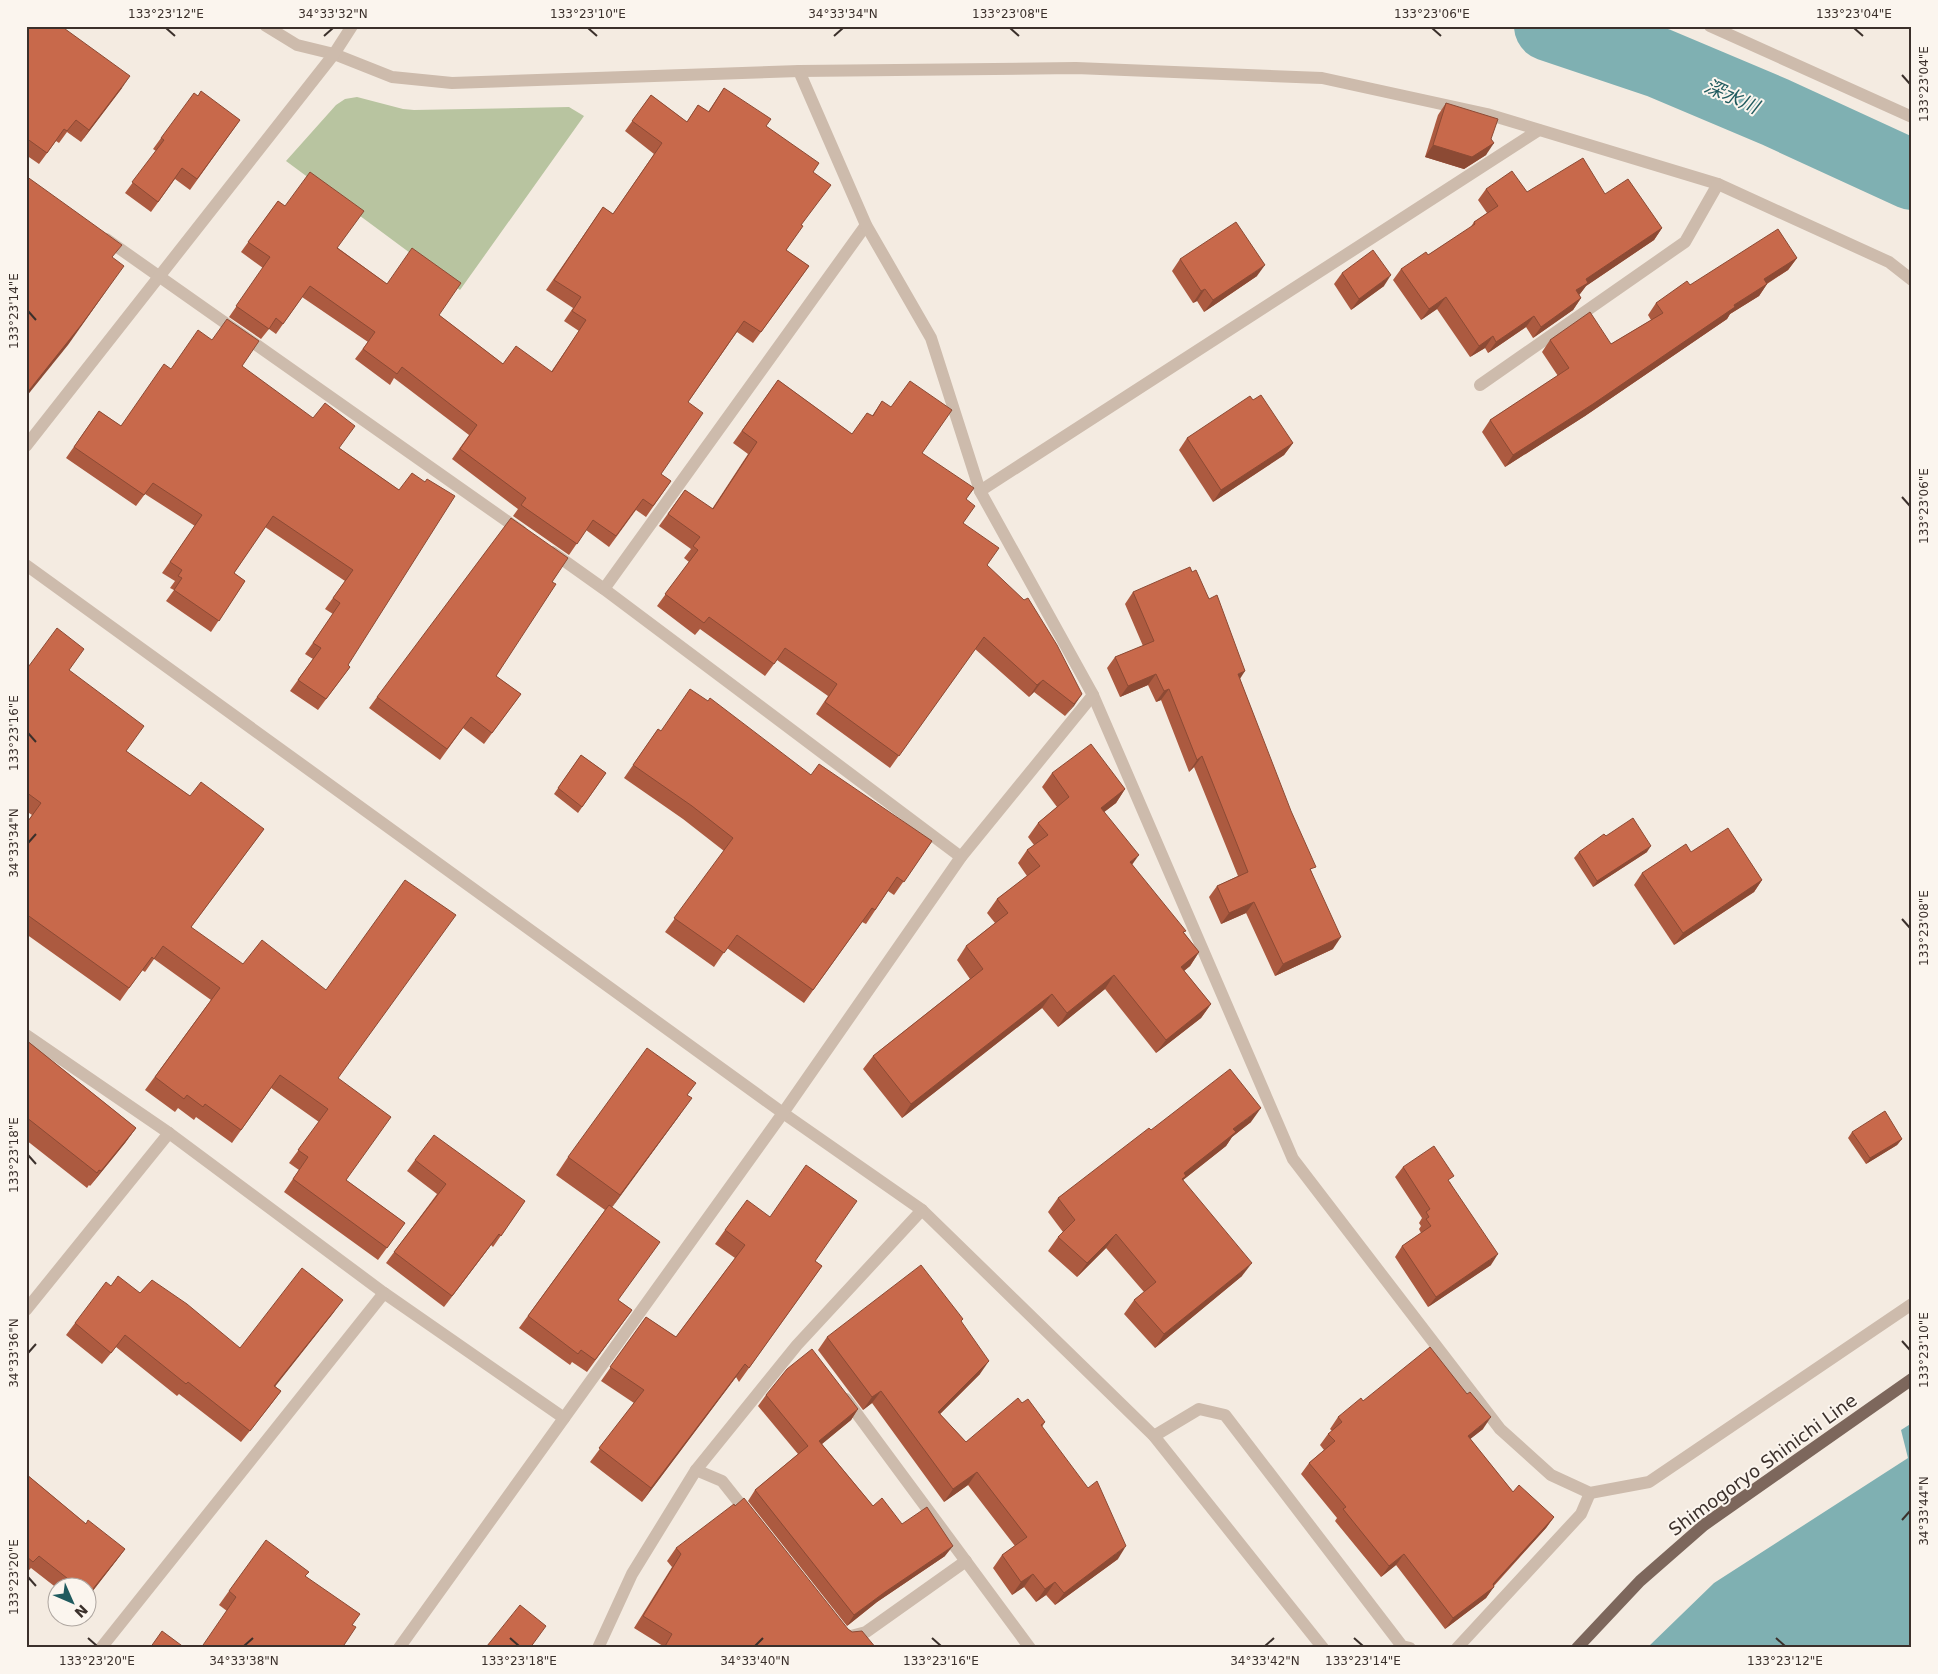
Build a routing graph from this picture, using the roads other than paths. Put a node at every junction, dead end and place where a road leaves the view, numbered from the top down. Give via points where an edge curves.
1 (266, 26) edge
2 (352, 26) edge
3 (1710, 26) edge
4 (334, 54) junction
5 (799, 72) junction
6 (1911, 116) edge
7 (1539, 130) junction
8 (1718, 184) junction
9 (866, 224) junction
10 (96, 232) edge
11 (158, 277) junction
12 (1912, 280) edge
13 (1480, 385) dead end
14 (26, 446) edge
15 (980, 491) junction
16 (26, 565) edge
17 (604, 588) junction
18 (1093, 695) junction
19 (961, 857) junction
20 (26, 1035) edge
21 (783, 1113) junction
22 (169, 1133) junction
23 (922, 1210) junction
24 (384, 1293) junction
25 (1912, 1304) edge
26 (26, 1310) edge
27 (797, 1345) junction
28 (809, 1353) edge
29 (1912, 1379) edge
30 (838, 1388) edge
31 (564, 1418) junction
32 (1154, 1436) junction
33 (696, 1470) junction
34 (1590, 1493) junction
35 (759, 1528) edge
36 (966, 1561) junction
37 (838, 1629) edge
38 (101, 1648) edge
39 (399, 1648) edge
40 (598, 1648) edge
41 (1030, 1648) edge
42 (1323, 1648) edge
43 (1410, 1648) edge
44 (1457, 1648) edge
45 (1577, 1648) edge

1 - 4 street via 298,45
2 - 4 street
3 - 6 street
4 - 5 street via 392,77 452,83
4 - 11 street
5 - 7 street via 1076,68 1322,78 1487,114
5 - 9 street
7 - 8 street
7 - 15 street
8 - 12 street via 1889,262
8 - 13 street via 1685,242
9 - 15 street via 931,338
9 - 17 street
10 - 11 street
11 - 14 street
11 - 17 street
15 - 18 street
16 - 21 street
17 - 19 street
18 - 19 street
18 - 34 street via 1293,1159 1500,1429 1551,1475
19 - 21 street
20 - 22 street
21 - 23 street
21 - 31 street
22 - 24 street
22 - 26 street
23 - 27 street
23 - 32 street
24 - 31 street
24 - 38 street
25 - 34 street via 1649,1482
27 - 28 street
27 - 33 street
29 - 45 main road, Shimogoryo Shinichi Line via 1704,1525 1640,1581
30 - 36 street
31 - 39 street
32 - 42 street
32 - 43 street via 1199,1409 1224,1415 1402,1646
33 - 35 street via 722,1481
33 - 40 street via 632,1574
34 - 44 street via 1582,1514
36 - 37 street via 866,1632 845,1637
36 - 41 street

